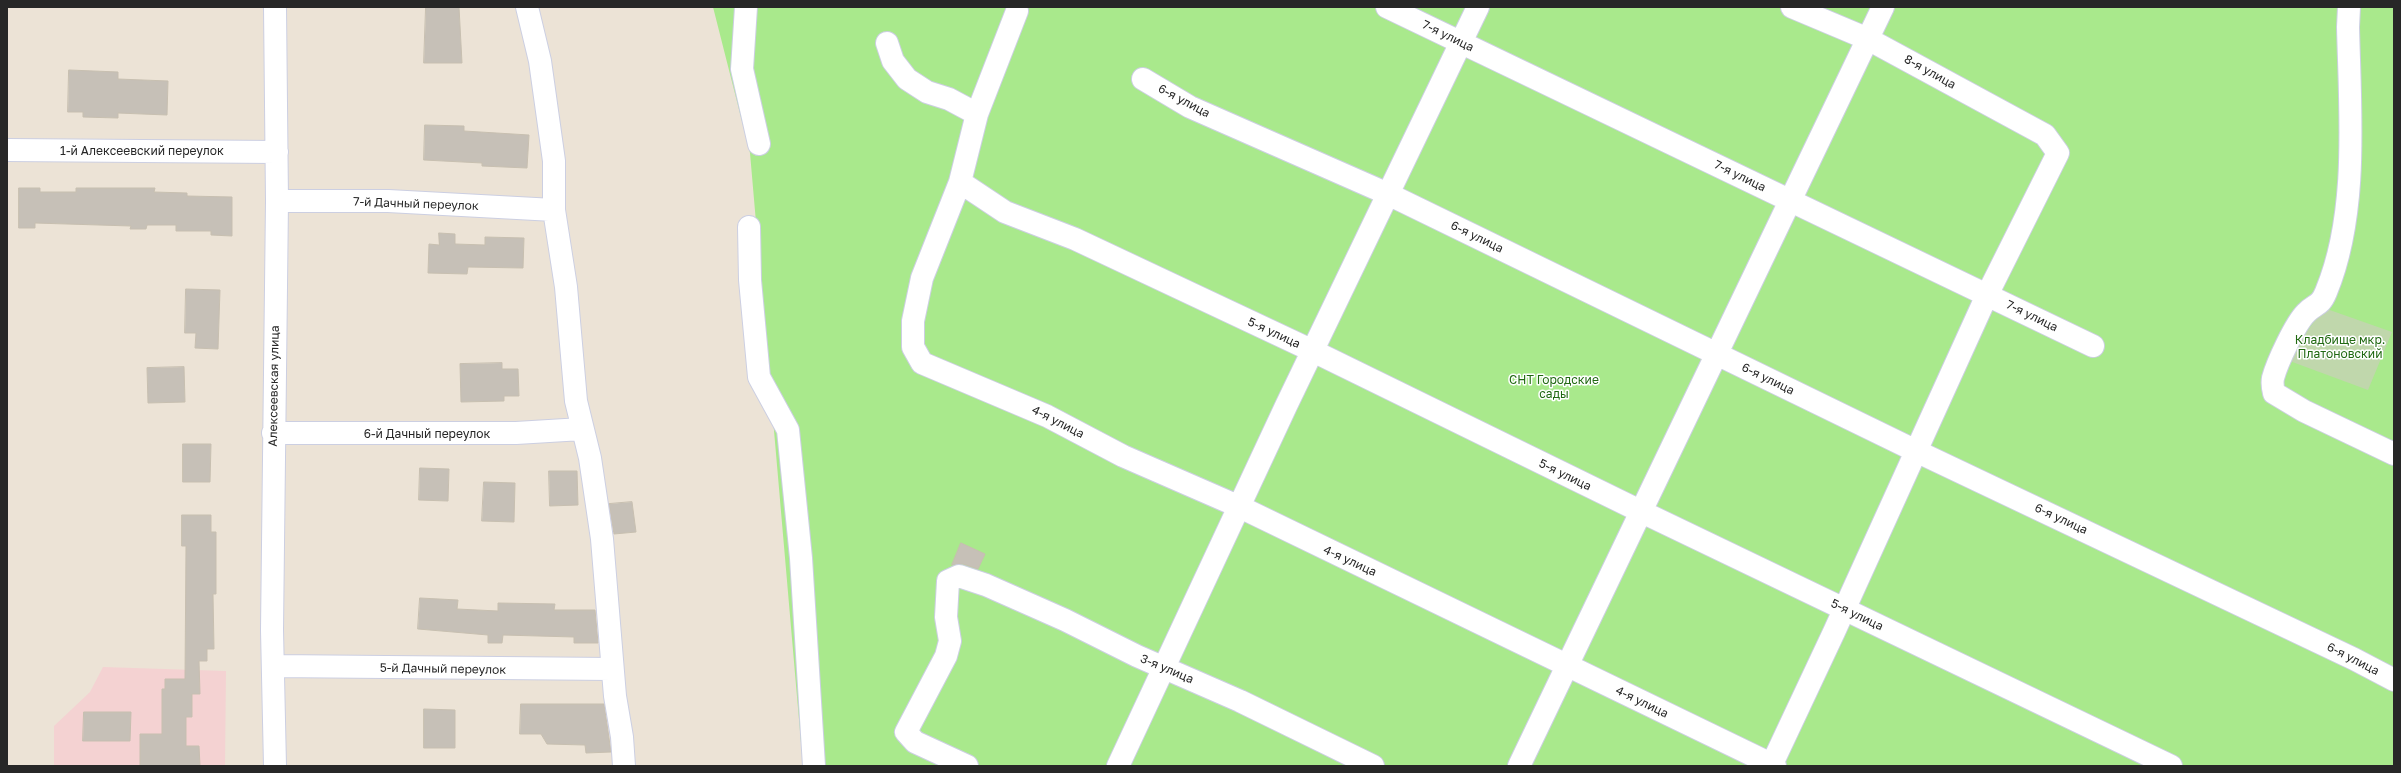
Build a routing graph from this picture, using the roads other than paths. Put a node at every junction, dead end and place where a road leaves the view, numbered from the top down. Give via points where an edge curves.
1 (275, 7) edge
2 (527, 7) edge
3 (746, 7) edge
4 (1387, 7) edge
5 (1478, 7) edge
6 (1792, 7) edge
7 (1883, 7) edge
8 (2350, 7) edge
9 (1017, 11) dead end
10 (1868, 39) junction
11 (887, 43) dead end
12 (1461, 43) junction
13 (1143, 79) dead end
14 (977, 114) junction
15 (759, 144) dead end
16 (7, 150) edge
17 (277, 152) junction
18 (960, 182) junction
19 (1388, 194) junction
20 (1790, 200) junction
21 (277, 201) junction
22 (554, 210) junction
23 (749, 227) dead end
24 (1988, 295) junction
25 (2092, 346) dead end
26 (1313, 351) junction
27 (1716, 354) junction
28 (582, 429) junction
29 (273, 433) junction
30 (1916, 451) junction
31 (2394, 454) edge
32 (1240, 507) junction
33 (1640, 511) junction
34 (1845, 610) junction
35 (273, 666) junction
36 (1567, 666) junction
37 (612, 669) junction
38 (1165, 669) junction
39 (2394, 680) edge
40 (275, 766) edge
41 (624, 766) edge
42 (814, 766) edge
43 (967, 766) edge
44 (1118, 766) edge
45 (1373, 766) edge
46 (1519, 766) edge
47 (1772, 766) edge
48 (2171, 766) edge

1 - 17 street, Алексеевская улица
2 - 22 street via 540,61 554,161
3 - 15 street via 742,69
4 - 12 street, 7-я улица
5 - 12 street
6 - 10 street, 8-я улица
7 - 10 street
8 - 31 street via 2349,180 2342,241 2326,292 2319,305 2306,313 2272,380 2274,393 2304,411
9 - 14 street
10 - 20 street
10 - 24 street, 8-я улица via 2045,135 2058,153
11 - 14 street via 893,61 907,80 927,92 950,99
12 - 19 street
12 - 20 street, 7-я улица
13 - 19 street, 6-я улица via 1190,107
14 - 18 street
16 - 17 street, 1-й Алексеевский переулок
17 - 21 street, Алексеевская улица
18 - 26 street, 5-я улица via 1004,212 1074,239
18 - 32 street, 4-я улица via 922,278 914,314 913,347 922,363 1047,416 1123,456
19 - 26 street
19 - 27 street, 6-я улица
20 - 24 street, 7-я улица
20 - 27 street
21 - 22 street, 7-й Дачный переулок via 388,201
21 - 29 street, Алексеевская улица
22 - 28 street via 566,287 576,401
23 - 42 street via 750,280 759,377 788,430 801,566
24 - 25 street, 7-я улица
24 - 30 street
26 - 32 street
26 - 33 street, 5-я улица
27 - 30 street, 6-я улица
27 - 33 street
28 - 29 street, 6-й Дачный переулок via 501,434
28 - 37 street via 590,458 602,539
29 - 35 street, Алексеевская улица
30 - 34 street
30 - 39 street, 6-я улица via 2347,655
32 - 36 street, 4-я улица
32 - 38 street
33 - 34 street, 5-я улица
33 - 36 street
34 - 47 street
34 - 48 street, 5-я улица
35 - 37 street, 5-й Дачный переулок
35 - 40 street, Алексеевская улица
36 - 46 street
36 - 47 street, 4-я улица
37 - 41 street
38 - 43 street, 3-я улица via 986,585 959,576 948,581 946,617 950,641 946,656 906,732 915,742
38 - 44 street
38 - 45 street, 3-я улица via 1240,701

